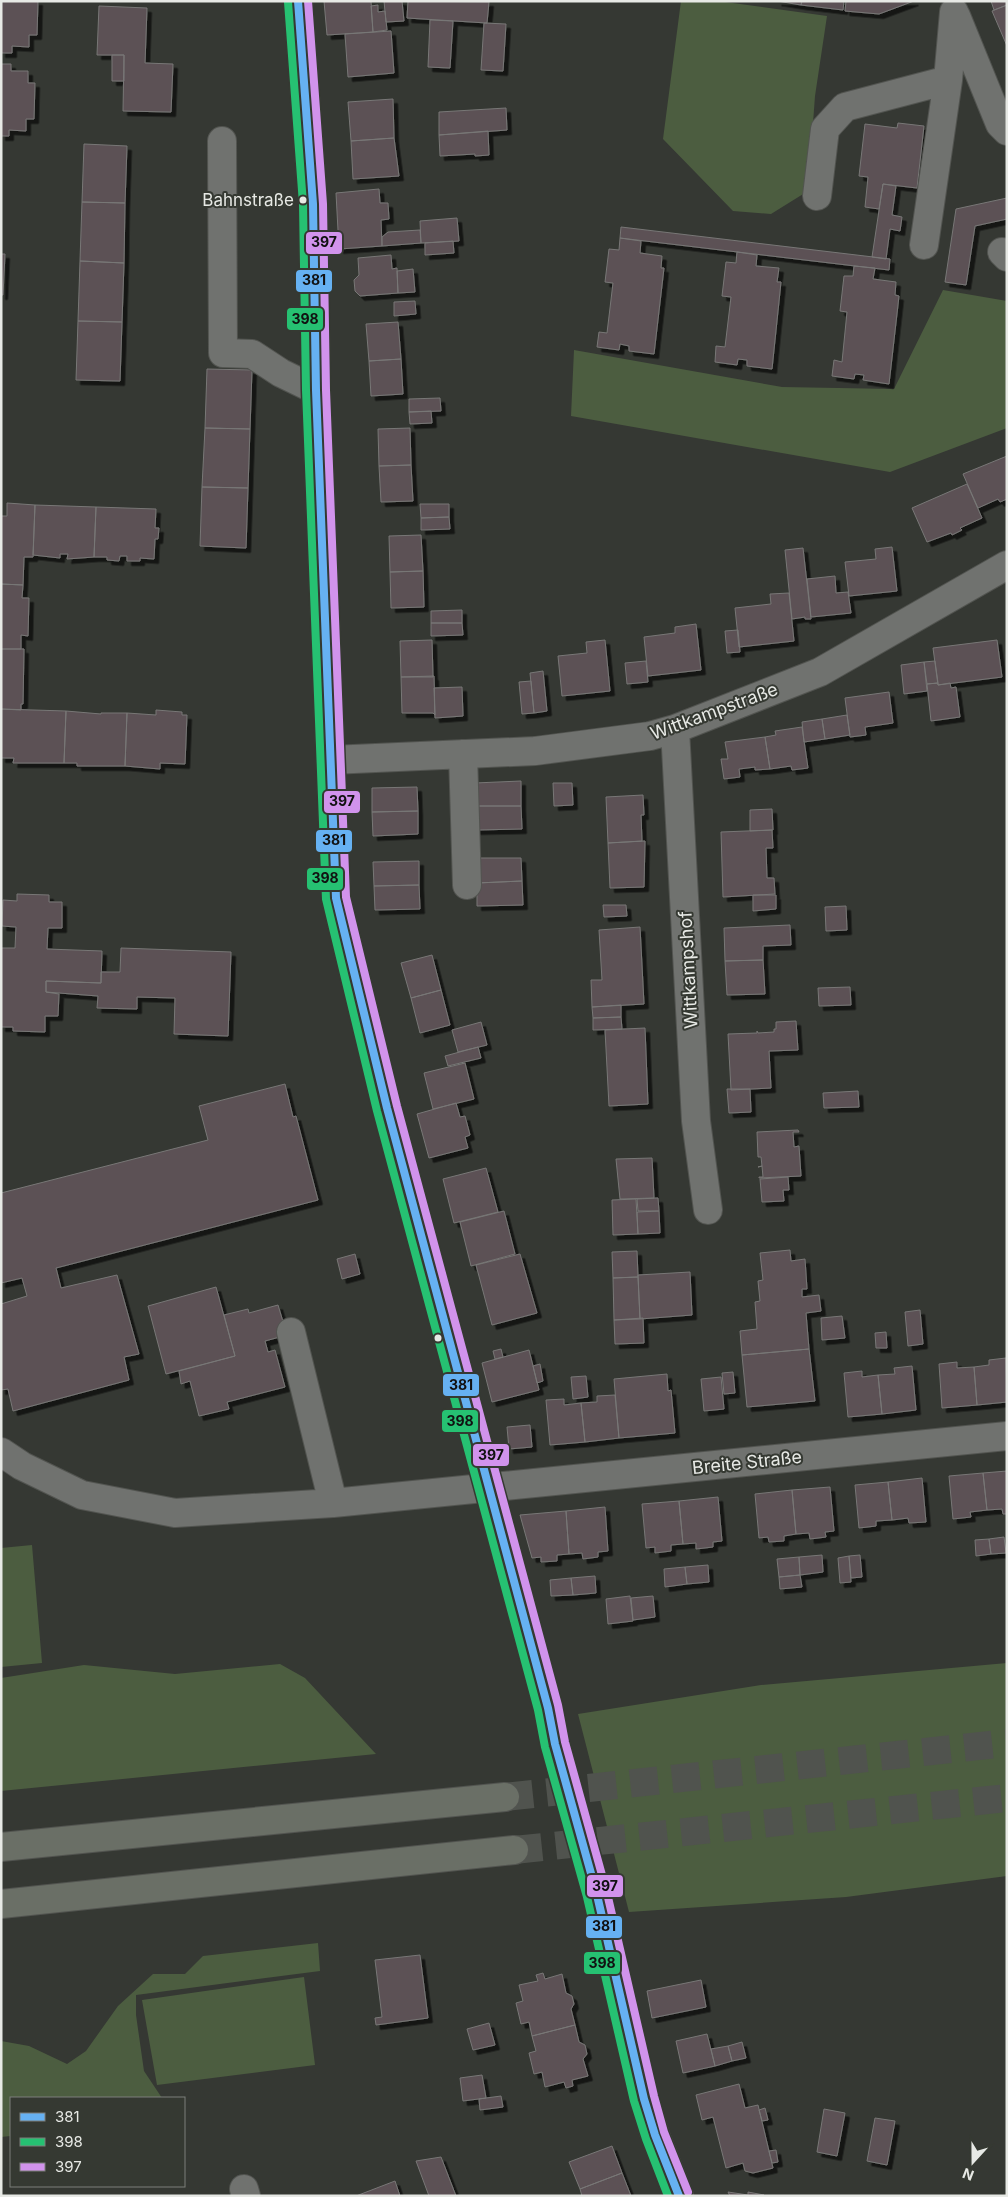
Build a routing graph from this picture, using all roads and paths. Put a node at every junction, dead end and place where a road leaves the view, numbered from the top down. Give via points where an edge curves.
1 (298, 1) edge
2 (952, 7) edge
3 (948, 80) junction
4 (1007, 130) edge
5 (222, 141) dead end
6 (817, 196) dead end
7 (924, 245) dead end
8 (316, 390) junction
9 (1007, 565) edge
10 (675, 729) junction
11 (462, 754) junction
12 (331, 760) junction
13 (467, 885) dead end
14 (708, 1210) dead end
15 (291, 1332) dead end
16 (1007, 1436) edge
17 (1, 1452) edge
18 (488, 1489) junction
19 (333, 1503) junction
20 (505, 1797) tunnel mouth
21 (1, 1847) edge
22 (514, 1850) tunnel mouth
23 (1, 1904) edge
24 (679, 2196) edge

1 - 8 street via 313,204
2 - 3 street
2 - 4 street via 1000,124
3 - 6 street via 844,107 825,129
3 - 7 street
5 - 8 street via 223,353 252,354
8 - 12 street
9 - 10 street, Wittkampstraße via 820,672
10 - 11 street, Wittkampstraße via 650,736 535,751
10 - 14 street, Wittkampshof via 696,1122
11 - 12 street, Wittkampstraße
11 - 13 street
12 - 18 street via 336,898 387,1108
15 - 19 street
16 - 18 street, Breite Straße
17 - 19 street, Breite Straße via 22,1466 82,1495 141,1508 175,1513
18 - 19 street, Breite Straße
18 - 24 street via 597,1895 644,2099
20 - 21 highway
22 - 23 highway

